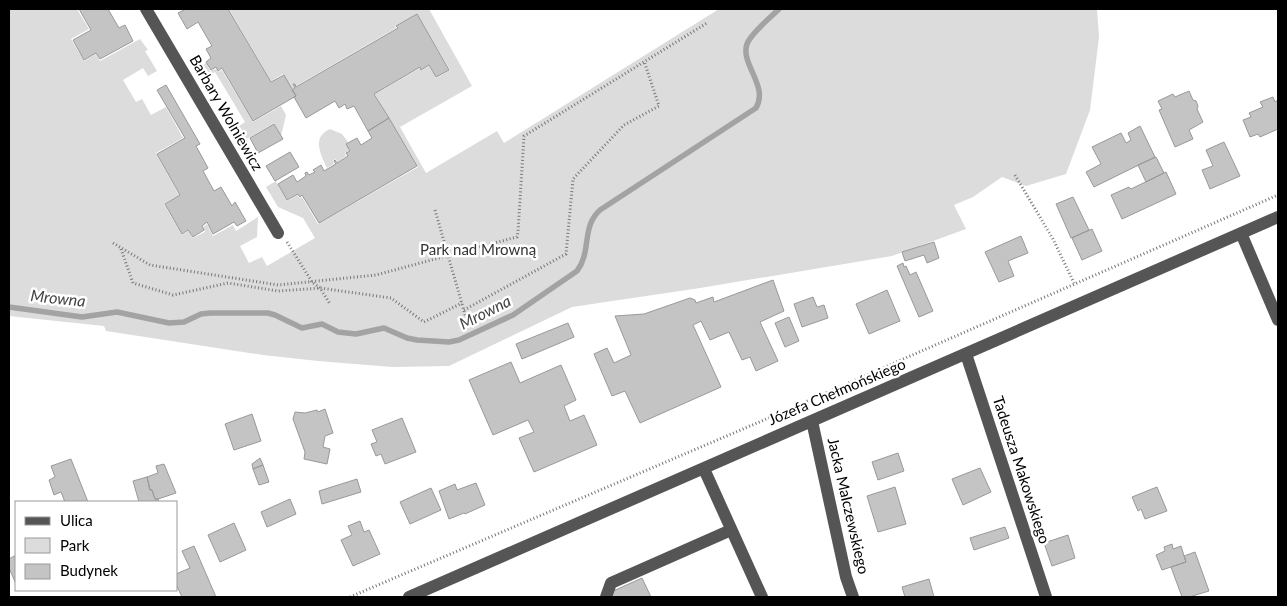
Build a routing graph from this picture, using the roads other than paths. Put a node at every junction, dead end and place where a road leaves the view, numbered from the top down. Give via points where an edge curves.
1 (146, 9) edge
2 (1278, 217) edge
3 (278, 233) road end
4 (1241, 233) junction
5 (1278, 320) edge
6 (966, 354) junction
7 (812, 421) junction
8 (704, 469) junction
9 (731, 530) junction
10 (409, 597) edge
11 (606, 597) edge
12 (762, 597) edge
13 (854, 597) edge
14 (1046, 597) edge

1 - 3 street, Barbary Wolniewicz
2 - 4 street, Józefa Chełmońskiego
4 - 5 street
4 - 6 street, Józefa Chełmońskiego
6 - 7 street, Józefa Chełmońskiego
6 - 14 street, Tadeusza Makowskiego
7 - 8 street, Józefa Chełmońskiego
7 - 13 street, Jacka Malczewskiego via 846,577
8 - 9 street
8 - 10 street, Józefa Chełmońskiego
9 - 11 street via 611,583
9 - 12 street

